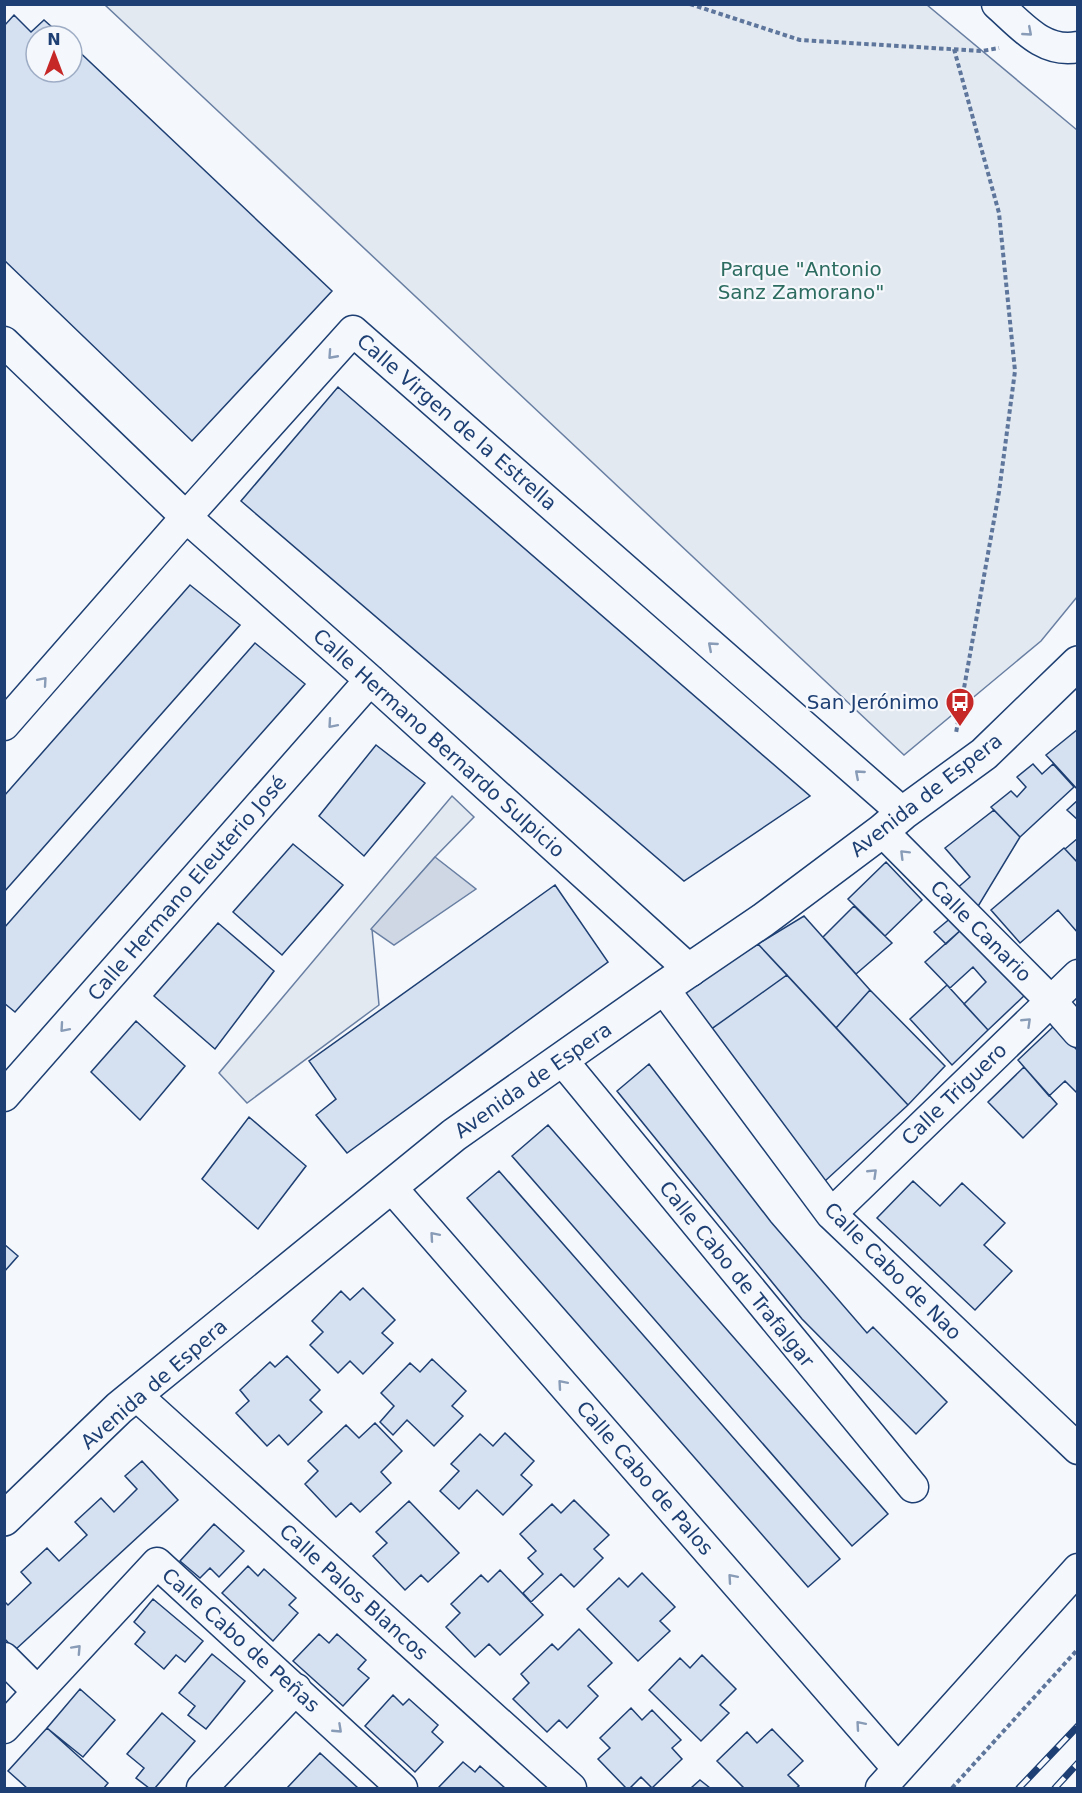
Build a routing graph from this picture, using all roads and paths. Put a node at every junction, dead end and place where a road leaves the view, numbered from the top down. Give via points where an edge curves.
1 (690, 4) edge
2 (997, 4) edge
3 (1061, 46) edge
4 (954, 49) junction
5 (4, 342) edge
6 (186, 517) junction
7 (1077, 663) edge
8 (370, 680) junction
9 (4, 725) edge
10 (947, 781) junction
11 (892, 822) junction
12 (691, 970) junction
13 (1077, 975) edge
14 (663, 988) junction
15 (1050, 999) junction
16 (1077, 1032) edge
17 (562, 1060) junction
18 (4, 1096) edge
19 (391, 1187) junction
20 (831, 1214) junction
21 (136, 1395) junction
22 (1077, 1449) edge
23 (913, 1487) dead end
24 (4, 1519) edge
25 (1077, 1569) edge
26 (1077, 1649) edge
27 (4, 1658) edge
28 (296, 1689) junction
29 (37, 1692) junction
30 (4, 1728) edge
31 (890, 1779) edge
32 (202, 1788) edge
33 (402, 1788) edge
34 (571, 1788) edge
35 (952, 1788) edge

1 - 4 path via 800,40
2 -> 3 street
3 - 4 path
4 - 10 path via 999,213 1015,370 999,492
5 - 6 street, Calle Hermano Bernardo Sulpicio
6 - 8 street, Calle Hermano Bernardo Sulpicio
9 -> 6 street, Calle Virgen de la Estrella
11 -> 6 street, Calle Virgen de la Estrella via 353,331
7 - 10 street, Avenida de Espera via 984,754
8 - 12 street, Calle Hermano Bernardo Sulpicio
8 -> 18 street, Calle Hermano Eleuterio José
10 - 11 street, Avenida de Espera
11 - 12 street, Avenida de Espera
15 -> 11 street, Calle Canario
12 - 14 street, Avenida de Espera
13 - 15 street, Calle Triguero
14 - 17 street, Avenida de Espera
14 - 20 street, Calle Cabo de Nao
15 - 16 street, Calle Canario
20 -> 15 street, Calle Triguero
17 - 19 street, Avenida de Espera via 454,1136
17 - 23 street, Calle Cabo de Trafalgar
19 - 21 street, Avenida de Espera
31 -> 19 street, Calle Cabo de Palos
20 - 22 street, Calle Cabo de Nao
21 - 24 street, Avenida de Espera
21 - 34 street, Calle Palos Blancos
25 - 31 street
26 - 35 path
27 - 29 street
29 -> 28 street, Calle Cabo de Peñas via 157,1563
28 - 32 street
28 -> 33 street, Calle Cabo de Peñas
29 - 30 street, Calle Cabo de Peñas

